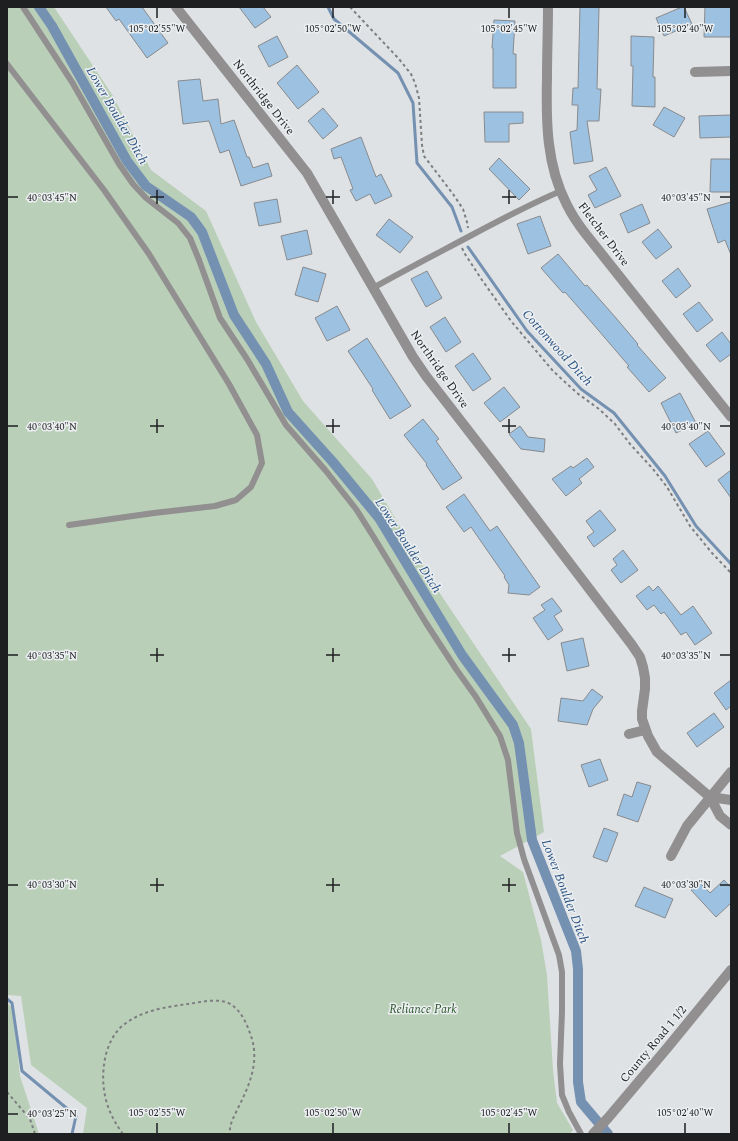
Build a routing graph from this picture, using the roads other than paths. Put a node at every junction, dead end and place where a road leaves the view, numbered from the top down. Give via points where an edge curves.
1 (23, 7) edge
2 (176, 7) edge
3 (548, 7) edge
4 (7, 64) edge
5 (731, 71) edge
6 (695, 72) dead end
7 (561, 191) junction
8 (373, 288) junction
9 (731, 416) edge
10 (69, 525) dead end
11 (645, 730) junction
12 (629, 734) dead end
13 (731, 772) edge
14 (710, 797) junction
15 (731, 800) edge
16 (731, 825) edge
17 (671, 856) dead end
18 (731, 970) edge
19 (581, 1134) edge
20 (594, 1134) edge

1 - 19 lane via 72,82 122,169 146,198 178,223 190,238 220,318 286,425 356,509 500,736 508,760 517,834 559,955 562,972 562,1095
2 - 8 street, Northridge Drive via 307,173
3 - 7 street, Fletcher Drive via 547,130 553,168
4 - 10 lane via 104,190 149,254 257,434 262,463 251,487 236,500 215,506
5 - 6 street
7 - 8 lane via 535,202
7 - 9 street, Fletcher Drive via 566,205 585,233
8 - 11 street, Northridge Drive via 426,376 640,658 645,678 642,719
11 - 12 street
11 - 14 street, Northridge Drive via 657,752
13 - 14 street
14 - 15 street
14 - 16 street, Northridge Drive via 720,816
14 - 17 street via 686,826
18 - 20 street, County Road 1 1/2

